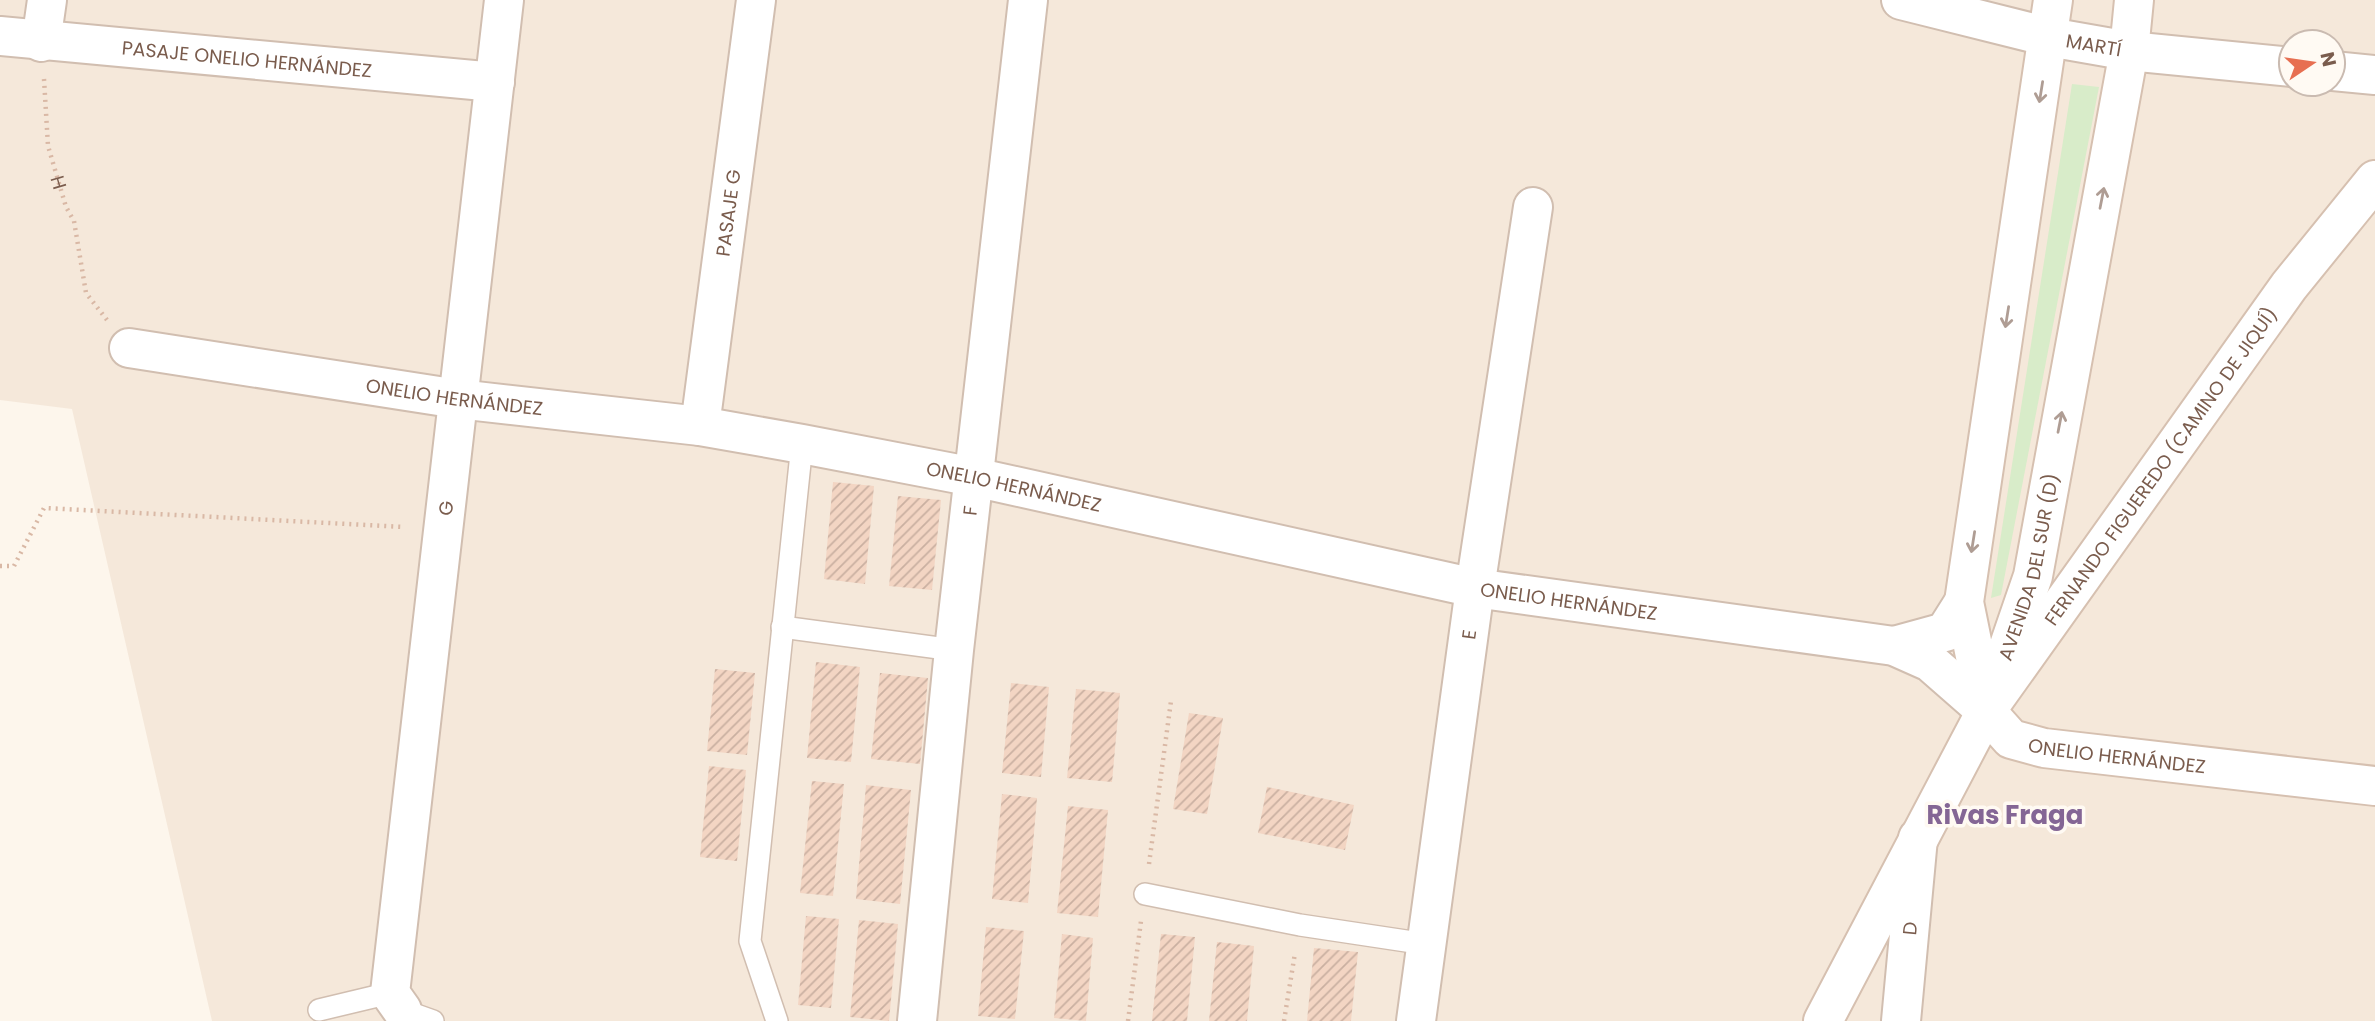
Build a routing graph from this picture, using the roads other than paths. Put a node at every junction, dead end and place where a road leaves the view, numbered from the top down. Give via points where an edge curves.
1 (47, 0) edge
2 (504, 0) edge
3 (755, 0) edge
4 (1028, 0) edge
5 (1901, 0) edge
6 (2134, 0) edge
7 (2051, 18) edge
8 (0, 36) edge
9 (41, 42) junction
10 (2129, 51) junction
11 (2277, 66) edge
12 (2347, 72) edge
13 (2375, 75) edge
14 (495, 82) junction
15 (2375, 180) edge
16 (1533, 207) dead end
17 (129, 348) road end
18 (458, 399) junction
19 (700, 426) junction
20 (802, 444) junction
21 (974, 477) junction
22 (2033, 576) junction
23 (2077, 585) junction
24 (1475, 588) junction
25 (1964, 602) junction
26 (782, 627) junction
27 (1894, 646) junction
28 (954, 650) junction
29 (1986, 711) junction
30 (2375, 786) edge
31 (1918, 838) junction
32 (1145, 894) road end
33 (1426, 944) junction
34 (408, 1008) edge
35 (318, 1010) dead end
36 (777, 1021) edge
37 (917, 1021) edge
38 (1416, 1021) edge
39 (1823, 1021) edge
40 (1901, 1021) edge

1 - 9 street
2 - 14 street, G
3 - 19 street, PASAJE G
4 - 21 street, F
5 - 7 street, MARTÍ
6 - 10 street, AVENIDA DEL SUR (D)
7 - 10 street, MARTÍ
7 -> 25 street, AVENIDA DEL SUR (D)
8 - 9 street, PASAJE ONELIO HERNÁNDEZ
9 - 14 street, PASAJE ONELIO HERNÁNDEZ
10 - 11 street, MARTÍ
22 -> 10 street, AVENIDA DEL SUR (D)
12 - 13 street
14 - 18 street, G
15 - 23 street, FERNANDO FIGUEREDO (CAMINO DE JIQUÍ) via 2289,286
16 - 24 street, E
17 - 18 street, ONELIO HERNÁNDEZ
18 - 19 street, ONELIO HERNÁNDEZ
18 - 34 street, G via 441,530
19 - 20 street, ONELIO HERNÁNDEZ
20 - 21 street, ONELIO HERNÁNDEZ
20 - 26 lane
21 - 24 street, ONELIO HERNÁNDEZ
21 - 28 street, F
22 - 23 street via 2044,592 2059,593
22 - 29 street, AVENIDA DEL SUR (D)
23 - 29 street, FERNANDO FIGUEREDO (CAMINO DE JIQUÍ)
24 - 27 street, ONELIO HERNÁNDEZ
24 - 33 street, E
25 - 27 street, ONELIO HERNÁNDEZ via 1945,632
25 - 29 street, AVENIDA DEL SUR (D)
26 - 28 lane
26 - 36 lane via 750,941
27 - 29 street, ONELIO HERNÁNDEZ via 1930,662
28 - 37 street, F
29 - 30 street, ONELIO HERNÁNDEZ via 2011,739 2044,748
29 - 31 street, FERNANDO FIGUEREDO (CAMINO DE JIQUÍ)
31 - 39 street, FERNANDO FIGUEREDO (CAMINO DE JIQUÍ)
31 - 40 street, D
32 - 33 lane
33 - 38 street, E
34 - 35 lane

